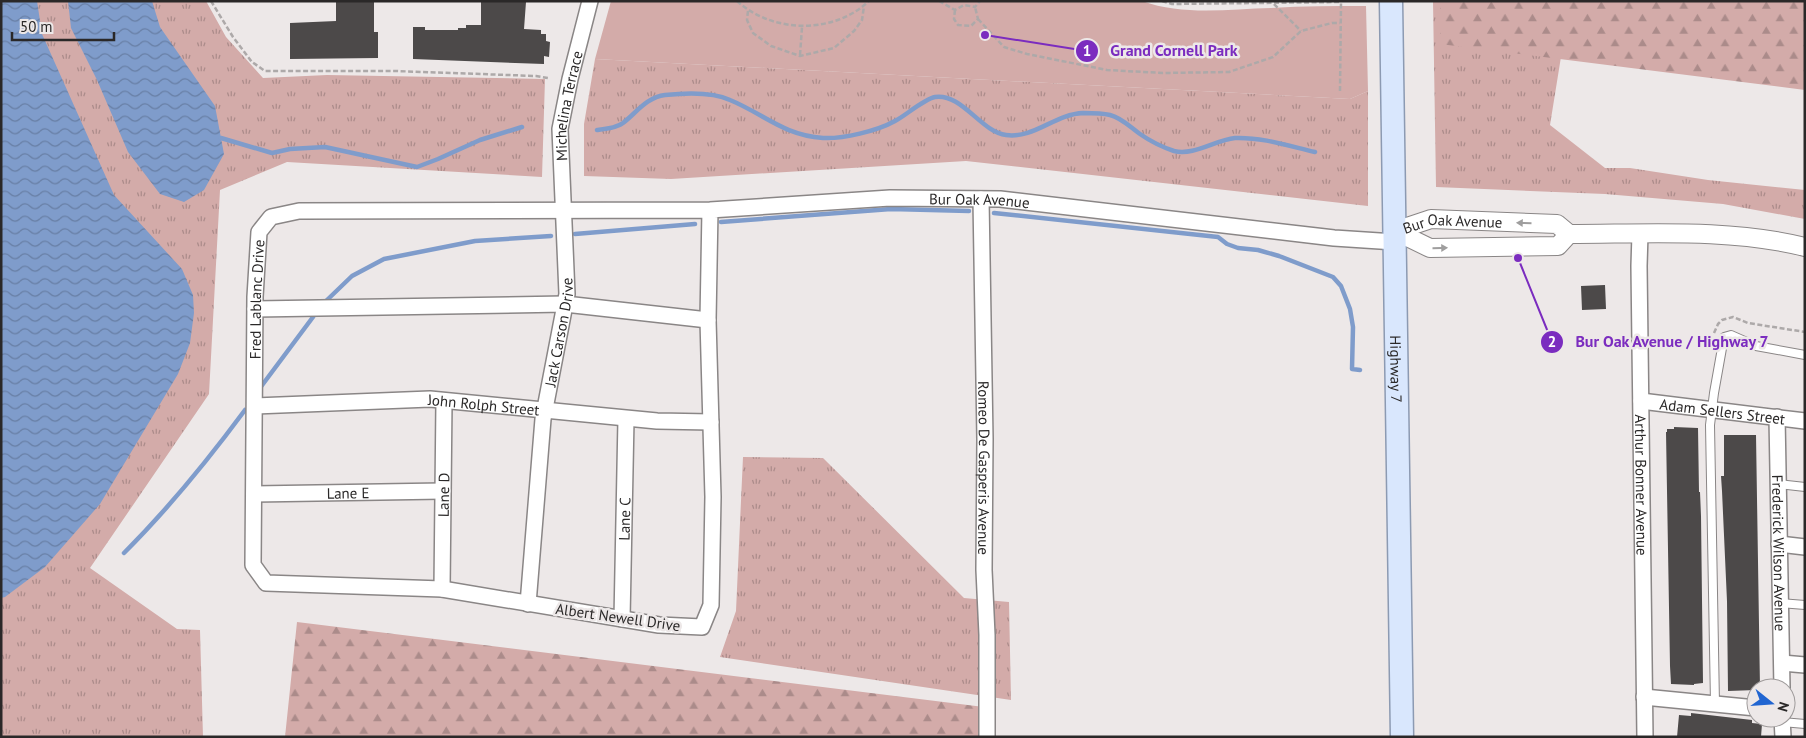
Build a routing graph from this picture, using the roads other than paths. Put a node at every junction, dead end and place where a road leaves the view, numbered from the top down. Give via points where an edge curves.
1 (590, 1) edge
2 (1391, 1) edge
3 (981, 199) junction
4 (563, 210) junction
5 (710, 210) junction
6 (1569, 234) junction
7 (1640, 234) junction
8 (1395, 236) junction
9 (1805, 247) edge
10 (565, 304) junction
11 (255, 309) junction
12 (708, 320) junction
13 (1805, 355) edge
14 (444, 401) junction
15 (1641, 401) junction
16 (254, 406) junction
17 (1712, 409) junction
18 (545, 411) junction
19 (1777, 417) junction
20 (626, 418) junction
21 (1805, 421) edge
22 (711, 422) junction
23 (1778, 484) junction
24 (1805, 487) edge
25 (443, 491) junction
26 (254, 494) junction
27 (1779, 544) junction
28 (1805, 547) edge
29 (266, 583) joint
30 (442, 589) junction
31 (1780, 603) junction
32 (528, 604) junction
33 (1805, 605) edge
34 (622, 620) junction
35 (1782, 663) junction
36 (1805, 665) edge
37 (1782, 678) edge
38 (1644, 697) junction
39 (1715, 704) junction
40 (1746, 707) edge
41 (987, 737) edge
42 (1402, 737) edge
43 (1645, 737) edge

1 - 4 street, Michelina Terrace via 560,129
2 - 8 main road, Highway 7
3 - 5 street, Bur Oak Avenue via 890,198
3 - 8 street, Bur Oak Avenue via 1334,238
3 - 41 street, Romeo De Gasperis Avenue
4 - 5 street, Bur Oak Avenue
4 - 10 street, Jack Carson Drive
4 - 11 street, Fred Lablanc Drive via 299,211 271,216 259,232
5 - 12 street, Albert Newell Drive
6 - 7 street, Bur Oak Avenue
8 -> 6 street, Bur Oak Avenue via 1430,248 1558,246
6 -> 8 street, Bur Oak Avenue via 1557,224 1431,219
7 - 9 street, Bur Oak Avenue via 1746,237
7 - 15 street, Arthur Bonner Avenue
8 - 42 main road, Highway 7
10 - 11 street
10 - 12 street
10 - 18 street, Jack Carson Drive
11 - 16 street, Fred Lablanc Drive
12 - 22 street, Albert Newell Drive
13 - 17 lane via 1756,346 1731,335 1724,338
14 - 16 street, John Rolph Street
14 - 18 street, John Rolph Street
14 - 25 street, Lane D
15 - 17 street, Adam Sellers Street
15 - 38 street, Arthur Bonner Avenue
16 - 26 street, Fred Lablanc Drive
17 - 19 street, Adam Sellers Street
17 - 39 lane
18 - 20 street, John Rolph Street
18 - 32 street, Jack Carson Drive
19 - 21 street, Adam Sellers Street
19 - 23 street, Frederick Wilson Avenue
20 - 22 street, John Rolph Street
20 - 34 street, Lane C
22 - 34 street, Albert Newell Drive via 711,605 702,627
23 - 24 lane
23 - 27 street, Frederick Wilson Avenue
25 - 26 street, Lane E
25 - 30 street, Lane D
26 - 29 street, Fred Lablanc Drive via 253,565
27 - 28 street
27 - 31 street, Frederick Wilson Avenue
29 - 30 street, Albert Newell Drive
30 - 32 street, Albert Newell Drive
31 - 33 lane
31 - 35 street, Frederick Wilson Avenue
32 - 34 street, Albert Newell Drive
35 - 36 street
35 - 37 street, Frederick Wilson Avenue
38 - 39 street
38 - 43 street, Arthur Bonner Avenue
39 - 40 street

